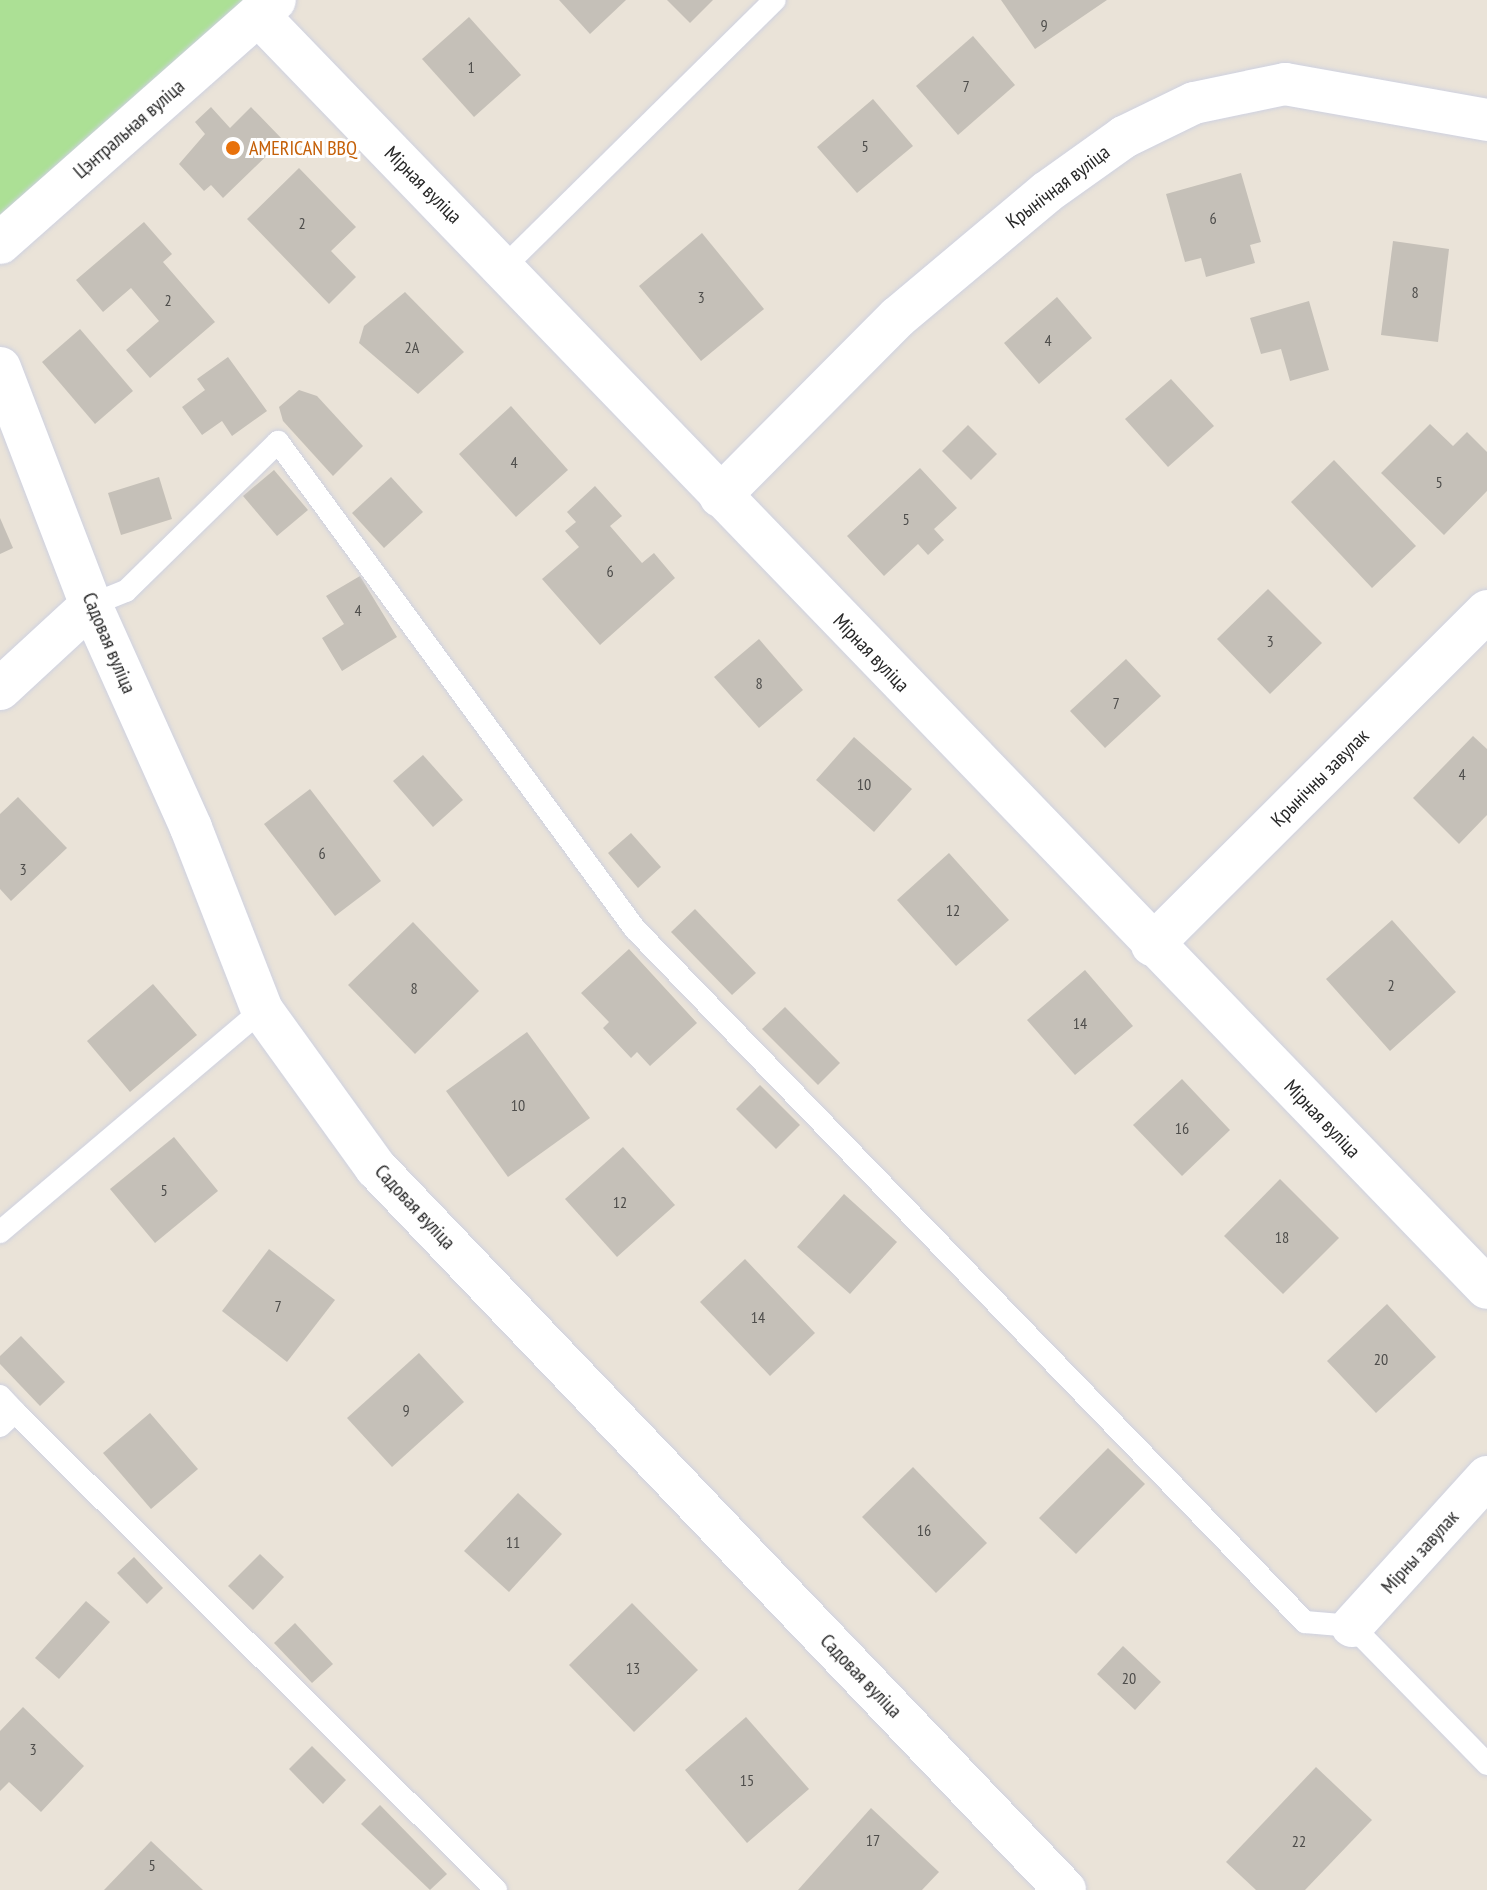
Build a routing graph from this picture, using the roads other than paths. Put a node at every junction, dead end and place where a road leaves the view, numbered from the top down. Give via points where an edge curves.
1 (775, 0) edge
2 (266, 8) edge
3 (1487, 120) edge
4 (0, 243) edge
5 (504, 267) junction
6 (0, 368) edge
7 (720, 496) junction
8 (91, 605) junction
9 (1487, 611) edge
10 (0, 689) edge
11 (1152, 945) junction
12 (262, 1010) junction
13 (0, 1232) edge
14 (1487, 1288) edge
15 (5, 1411) edge
16 (1487, 1477) edge
17 (1352, 1626) junction
18 (1487, 1764) edge
19 (1048, 1884) edge
20 (496, 1890) edge

1 - 5 lane
2 - 4 street, Цэнтральная вуліца
2 - 5 street, Мірная вуліца
3 - 7 street, Крынічная вуліца via 1285,84 1194,103 1124,137 1047,192 898,317
5 - 7 street, Мірная вуліца
6 - 8 street, Садовая вуліца
7 - 11 street, Мірная вуліца
8 - 10 street
8 - 12 street, Садовая вуліца via 191,828
8 - 17 lane via 126,591 278,442 635,929 1305,1622
9 - 11 street, Крынічны завулак
11 - 14 street, Мірная вуліца
12 - 13 lane
12 - 19 street, Садовая вуліца via 376,1168
15 - 20 lane
16 - 17 street, Мірны завулак
17 - 18 lane

